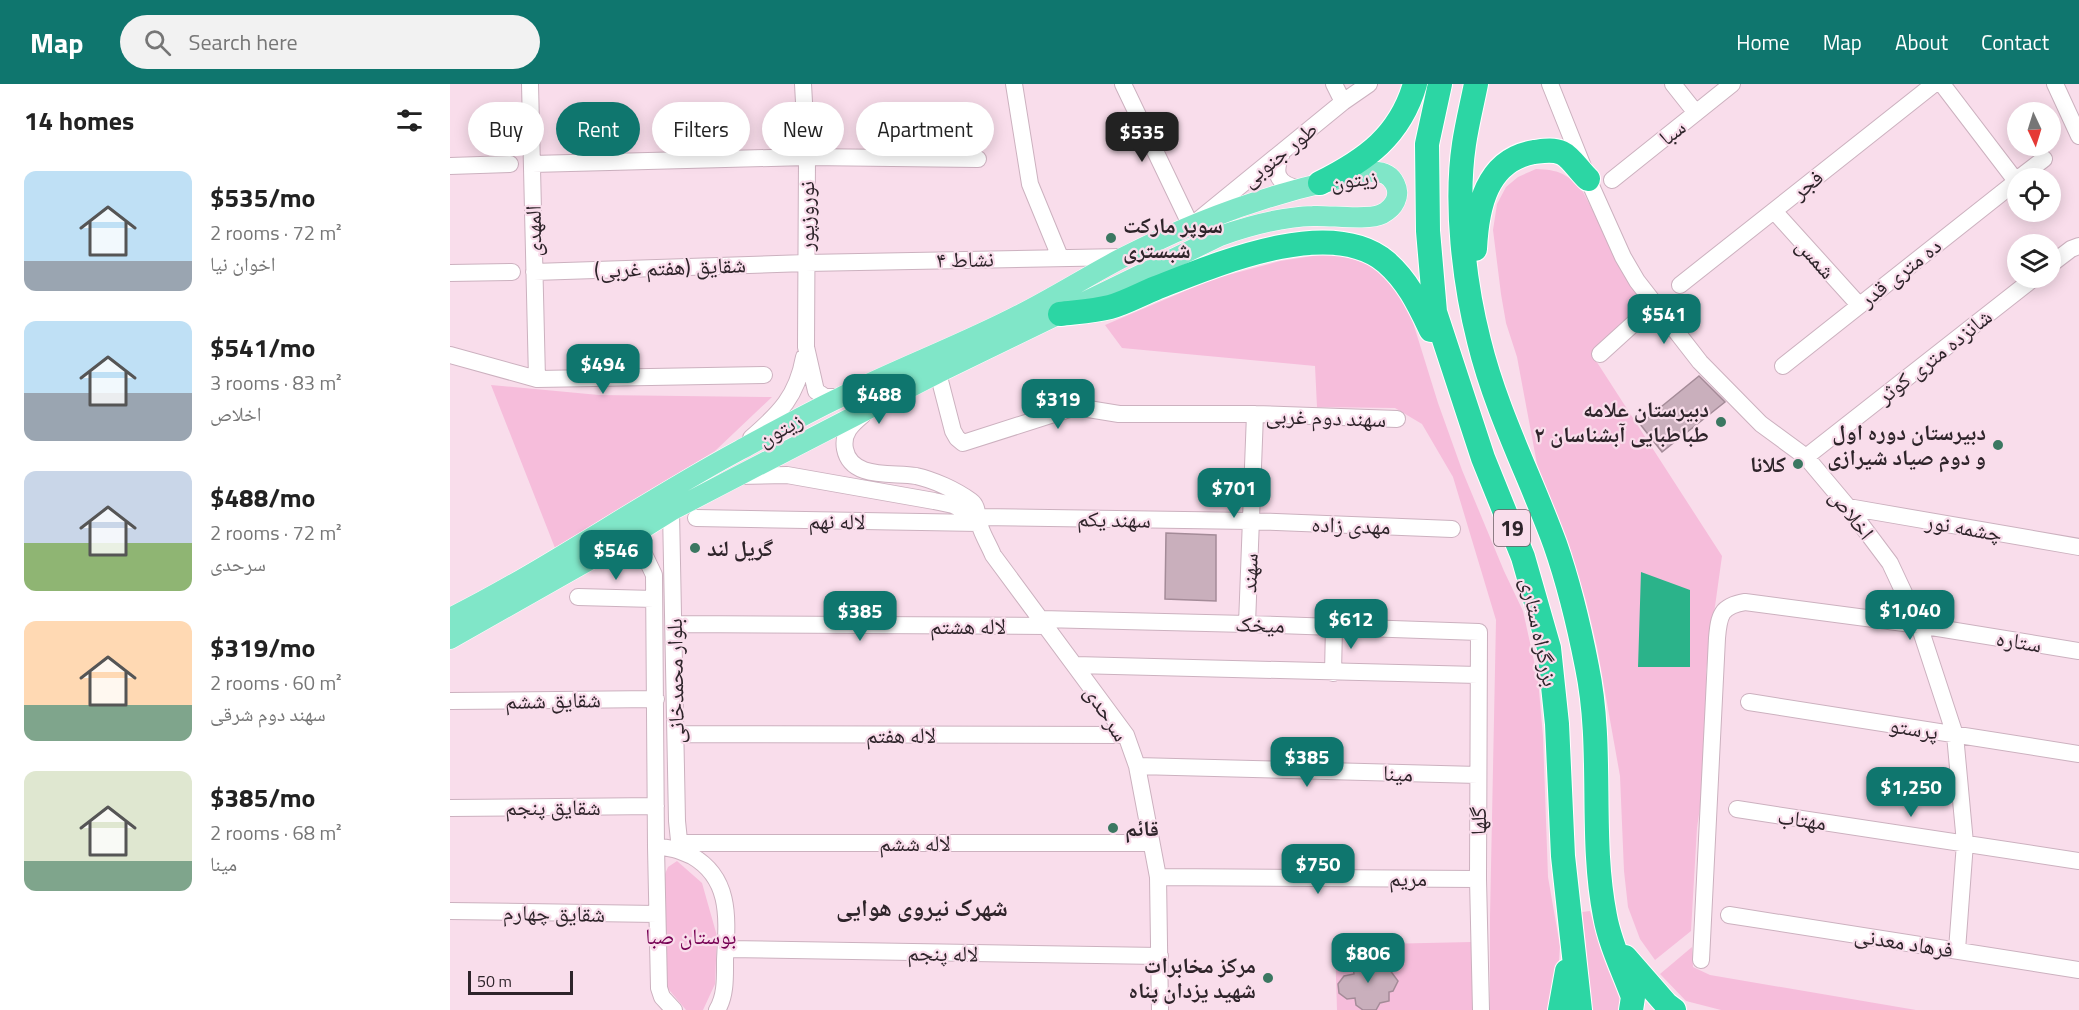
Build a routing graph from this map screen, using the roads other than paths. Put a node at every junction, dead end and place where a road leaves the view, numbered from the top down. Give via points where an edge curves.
1 (530, 84) edge
2 (803, 84) edge
3 (1014, 84) edge
4 (1123, 84) edge
5 (1334, 84) edge
6 (1369, 84) edge
7 (1415, 84) edge
8 (1440, 84) edge
9 (1476, 84) edge
10 (1550, 84) edge
11 (1673, 84) edge
12 (1732, 84) edge
13 (1934, 84) edge
14 (1942, 84) edge
15 (2055, 84) edge
16 (1342, 102) junction
17 (1696, 113) junction
18 (2079, 136) edge
19 (1283, 151) junction
20 (807, 157) junction
21 (978, 159) dead end
22 (2044, 159) dead end
23 (510, 164) dead end
24 (532, 164) junction
25 (450, 166) edge
26 (2008, 168) edge
27 (2033, 168) edge
28 (1588, 179) junction
29 (1612, 180) dead end
30 (1309, 186) junction
31 (2007, 189) edge
32 (1774, 211) junction
33 (1191, 226) junction
34 (2079, 246) edge
35 (1060, 257) junction
36 (1124, 257) junction
37 (2061, 257) edge
38 (806, 263) junction
39 (512, 272) dead end
40 (534, 272) junction
41 (450, 273) edge
42 (1680, 285) dead end
43 (2021, 288) edge
44 (1654, 305) junction
45 (1859, 305) junction
46 (1472, 306) junction
47 (1060, 314) junction
48 (806, 347) junction
49 (1600, 354) dead end
50 (450, 355) edge
51 (1783, 366) dead end
52 (938, 373) junction
53 (764, 375) dead end
54 (537, 379) junction
55 (840, 397) junction
56 (1462, 399) junction
57 (872, 408) junction
58 (1254, 414) junction
59 (1397, 419) dead end
60 (736, 451) junction
61 (1806, 457) junction
62 (738, 476) junction
63 (1848, 507) junction
64 (671, 511) junction
65 (696, 518) dead end
66 (978, 520) junction
67 (1251, 521) junction
68 (1452, 529) dead end
69 (623, 541) junction
70 (2079, 547) edge
71 (673, 585) junction
72 (654, 592) junction
73 (578, 597) dead end
74 (450, 604) edge
75 (475, 606) junction
76 (450, 618) edge
77 (1044, 623) junction
78 (674, 624) junction
79 (1247, 624) junction
80 (1919, 625) junction
81 (1334, 626) junction
82 (1479, 632) joint
83 (450, 639) edge
84 (2079, 651) edge
85 (1075, 665) junction
86 (1333, 673) junction
87 (1478, 675) junction
88 (656, 699) junction
89 (450, 701) edge
90 (1749, 702) dead end
91 (676, 734) junction
92 (1126, 735) junction
93 (1955, 735) junction
94 (2079, 754) edge
95 (1137, 766) junction
96 (1478, 775) junction
97 (656, 806) junction
98 (450, 808) edge
99 (1737, 810) dead end
100 (1152, 843) junction
101 (1965, 843) junction
102 (680, 847) junction
103 (656, 848) junction
104 (2079, 861) edge
105 (1158, 877) junction
106 (1478, 879) junction
107 (450, 911) edge
108 (1569, 911) junction
109 (657, 914) junction
110 (1729, 915) dead end
111 (1610, 935) junction
112 (726, 949) junction
113 (1957, 950) junction
114 (1160, 956) junction
115 (1701, 960) dead end
116 (2079, 970) edge
117 (674, 1010) edge
118 (717, 1010) edge
119 (1160, 1010) edge
120 (1481, 1010) edge
121 (1560, 1010) edge
122 (1580, 1010) edge
123 (1631, 1010) edge
124 (1674, 1010) edge

1 - 24 street, المهدی
2 - 20 street, نوروزپور
3 - 35 street via 1030,184
4 - 33 street
5 - 16 street
6 - 16 street, طور جنوبی
7 - 30 highway via 1388,136 1353,166
8 - 56 highway, بزرگراه ستاری / 19 via 1427,144 1428,231 1435,312
9 - 46 highway, بزرگراه ستاری / 19 via 1464,145 1461,197
10 - 28 street, اخلاص
11 - 17 street
12 - 17 street, سبا
13 - 32 street, فجر
14 - 26 street
15 - 18 street
16 - 19 street, طور جنوبی
17 - 29 street, سبا
19 - 30 street via 1278,162 1279,179 1286,185
19 - 33 street, طور جنوبی
20 - 21 street
20 - 24 street
20 - 38 street, نوروزپور
22 - 27 street, ده متری قدر
23 - 25 street
24 - 40 street, المهدی
28 - 44 street, اخلاص via 1623,257
28 - 46 highway via 1563,153 1547,150 1527,153 1492,177 1481,202
30 - 33 main road, زیتون
30 - 47 main road, زیتون via 1379,171 1393,179 1397,199 1378,216 1314,216 1246,227
31 - 45 street, ده متری قدر
32 - 42 street, فجر
32 - 45 street, شمس
33 - 36 main road, زیتون
34 - 37 street
35 - 36 street, نشاط ۴
35 - 38 street, نشاط ۴
36 - 55 main road, زیتون via 1019,315
38 - 40 street, شقایق (هفتم غربی)
38 - 48 street, نوروزپور
39 - 41 street
40 - 54 street, المهدی
43 - 61 street, شانزده متری کوثر
44 - 49 street
44 - 61 street, اخلاص via 1700,362 1761,424
45 - 51 street, ده متری قدر
46 - 111 highway, بزرگراه ستاری / 19 via 1489,375 1555,545 1588,671 1599,856
47 - 52 main road, زیتون
47 - 56 highway via 1111,307 1260,251 1314,243 1346,245 1368,250 1402,278 1418,303
48 - 55 street, نوروزپور via 816,391 825,397
48 - 60 street, نوروزپور via 801,375 792,395 778,414
50 - 54 street
52 - 57 main road, زیتون
52 - 58 street, سهند دوم غربی via 953,431 963,442 1076,407 1119,414
53 - 54 street
55 - 60 main road, زیتون
56 - 108 highway, بزرگراه ستاری / 19 via 1523,557 1548,648
57 - 62 main road, زیتون
57 - 66 street, سرحدی via 846,434 850,461 866,471 918,476 954,491 973,502
58 - 59 street, سهند دوم غربی
58 - 67 street, سهند
60 - 75 main road, زیتون
61 - 63 street, اخلاص
62 - 64 main road, زیتون
62 - 66 street via 788,474 934,501
63 - 70 street, چشمه نور
63 - 80 street, اخلاص via 1890,563
64 - 69 main road, زیتون
64 - 71 street, بلوار محمدخانی
65 - 66 street, لاله نهم
66 - 67 street, سهند يكم
66 - 77 street, سرحدی via 993,555
67 - 68 street, مهدی زاده
67 - 79 street, سهند
69 - 72 street, بلوار محمدخانی via 644,555 654,575
69 - 83 main road, زیتون
71 - 72 street via 660,579
71 - 78 street, بلوار محمدخانی
72 - 73 street
72 - 88 street, بلوار محمدخانی
74 - 75 main road
75 - 76 main road, زیتون
77 - 78 street, لاله هشتم
77 - 79 street, میخک
77 - 85 street, سرحدی
78 - 91 street, بلوار محمدخانی
79 - 81 street, میخک
80 - 84 street, ستاره
80 - 93 street, اخلاص
80 - 115 street, ستاره via 1744,602 1730,605 1722,613 1718,623
81 - 82 street, میخک
81 - 86 street
82 - 87 street, گلها
85 - 86 street, میخک
85 - 92 street, سرحدی
86 - 87 street, میخک
87 - 96 street, گلها
88 - 89 street, شقایق ششم
88 - 97 street, بلوار محمدخانی
90 - 93 street, پرستو
91 - 92 street, لاله هفتم
91 - 102 street, بلوار محمدخانی
92 - 95 street, سرحدی
93 - 94 street, پرستو
93 - 101 street, اخلاص
95 - 96 street, مینا
95 - 100 street, سرحدی
96 - 106 street, گلها
97 - 98 street, شقایق پنجم
97 - 103 street, بلوار محمدخانی
99 - 101 street, مهتاب
100 - 102 street, لاله ششم
100 - 105 street, سرحدی
101 - 104 street, مهتاب
101 - 113 street, اخلاص
102 - 103 street, لاله ششم
102 - 112 street via 699,860 720,884
103 - 109 street, بلوار محمدخانی
105 - 106 street, مریم
105 - 114 street, سرحدی
106 - 120 street, گلها
107 - 109 street, شقایق چهارم
108 - 121 highway
108 - 122 highway, بزرگراه ستاری / 19
109 - 117 street, بلوار محمدخانی via 659,988 662,998
110 - 113 street, فرهاد معدنی
111 - 123 highway, بزرگراه ستاری / 19 via 1633,997
111 - 124 highway via 1633,968
112 - 114 street, لاله پنجم
112 - 118 street via 724,990
113 - 116 street, فرهاد معدنی
114 - 119 street, سرحدی

